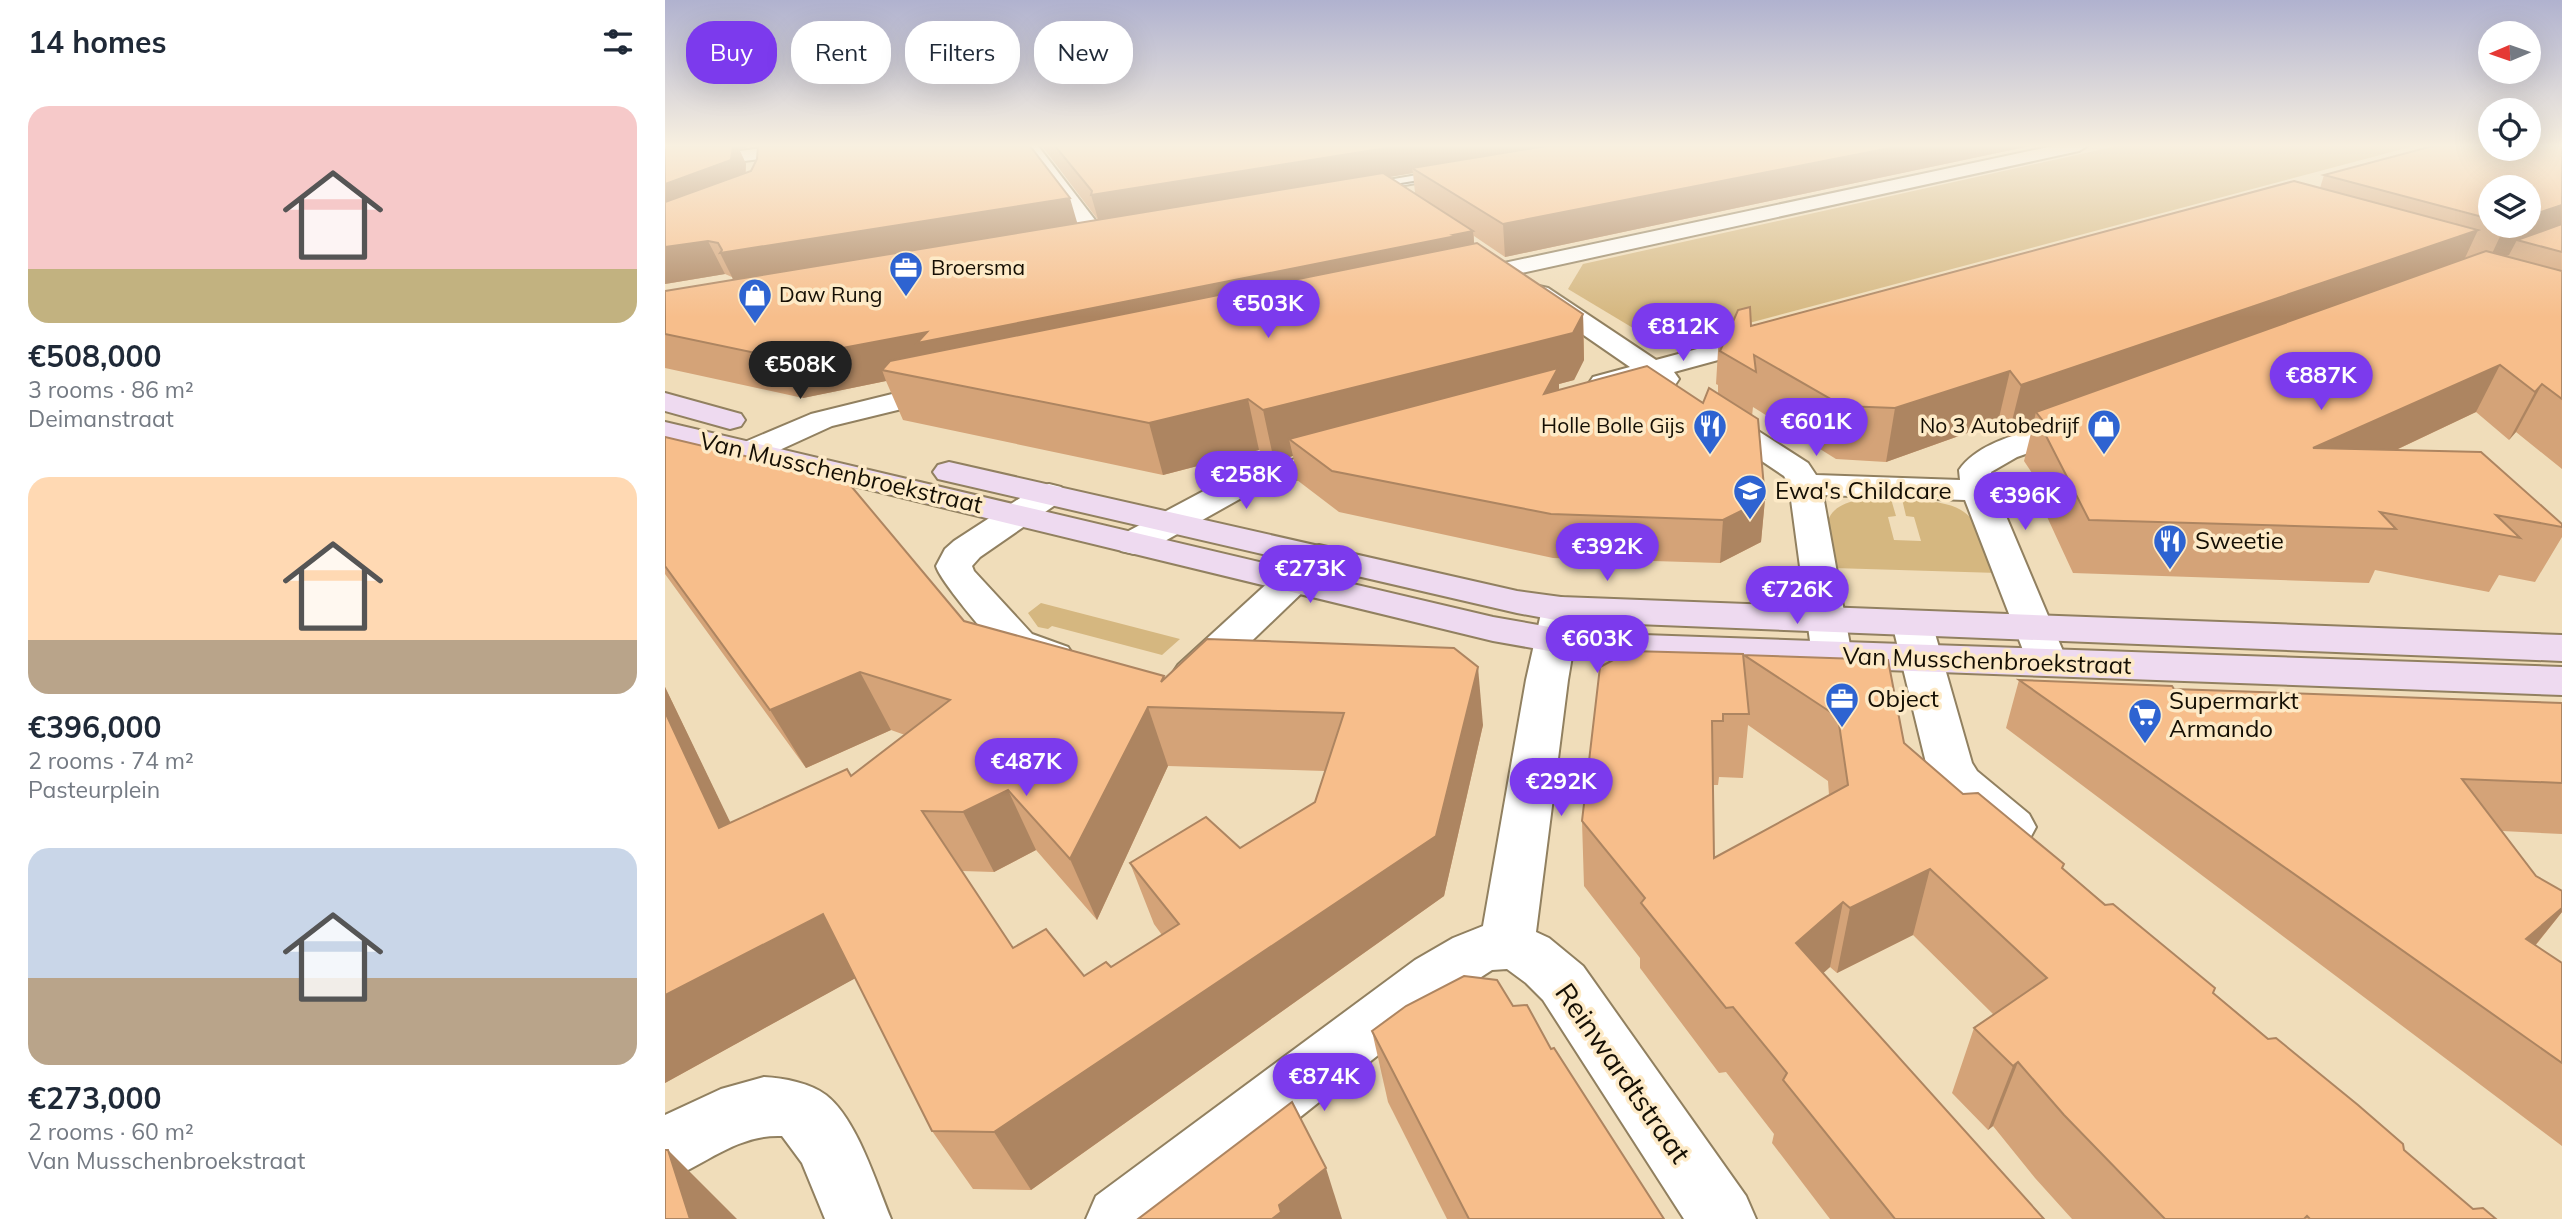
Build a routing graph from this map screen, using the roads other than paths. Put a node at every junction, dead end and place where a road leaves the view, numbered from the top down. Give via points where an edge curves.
1 (1069, 203) edge
2 (1811, 203) edge
3 (1087, 228) edge
4 (1476, 251) edge
5 (1504, 270) junction
6 (1440, 284) edge
7 (1786, 333) edge
8 (1654, 369) junction
9 (976, 384) edge
10 (1587, 388) edge
11 (665, 402) edge
12 (2098, 418) edge
13 (665, 431) edge
14 (786, 434) junction
15 (1372, 447) edge
16 (751, 451) junction
17 (1805, 485) junction
18 (1978, 489) junction
19 (1049, 494) junction
20 (1018, 515) junction
21 (1168, 522) junction
22 (1134, 543) junction
23 (1306, 568) junction
24 (1558, 625) junction
25 (2033, 627) junction
26 (1829, 638) junction
27 (1916, 641) junction
28 (2562, 648) edge
29 (2048, 663) junction
30 (1094, 667) edge
31 (2562, 681) edge
32 (1157, 683) edge
33 (2046, 856) edge
34 (1507, 945) junction
35 (665, 1150) edge
36 (858, 1219) edge
37 (1119, 1219) edge
38 (1723, 1219) edge

1 - 3 street
2 - 5 street
4 - 5 street
5 - 6 street
5 - 8 street
7 - 8 street
8 - 10 street
8 - 17 street via 1690,399 1797,470
9 - 14 street via 844,414
11 - 14 street, Van Musschenbroekstraat
12 - 18 street via 1980,464 1974,475
13 - 16 street, Van Musschenbroekstraat
14 - 16 street
14 - 19 street, Van Musschenbroekstraat
15 - 21 street via 1251,481
16 - 20 street, Van Musschenbroekstraat
17 - 18 street
17 - 26 street
18 - 25 street
19 - 20 street, Van Musschenbroekstraat
19 - 21 street, Van Musschenbroekstraat
20 - 22 street, Van Musschenbroekstraat
20 - 30 street, Van Musschenbroekstraat via 961,554 954,562 956,574 1018,643
21 - 22 street
21 - 23 street, Van Musschenbroekstraat
22 - 23 street, Van Musschenbroekstraat
23 - 24 street, Van Musschenbroekstraat via 1493,629
23 - 32 street via 1201,667 1183,679
24 - 26 street, Van Musschenbroekstraat via 1643,648
24 - 34 street
25 - 27 street, Van Musschenbroekstraat
25 - 28 street, Van Musschenbroekstraat
25 - 29 street
26 - 27 street, Van Musschenbroekstraat
27 - 29 street, Van Musschenbroekstraat
27 - 33 street via 1948,761 1957,778
29 - 31 street, Van Musschenbroekstraat
34 - 37 street via 1474,953 1435,977
34 - 38 street, Reinwardtstraat via 1535,956 1563,983
35 - 36 street via 728,1115 751,1108 769,1106 797,1112 819,1132

